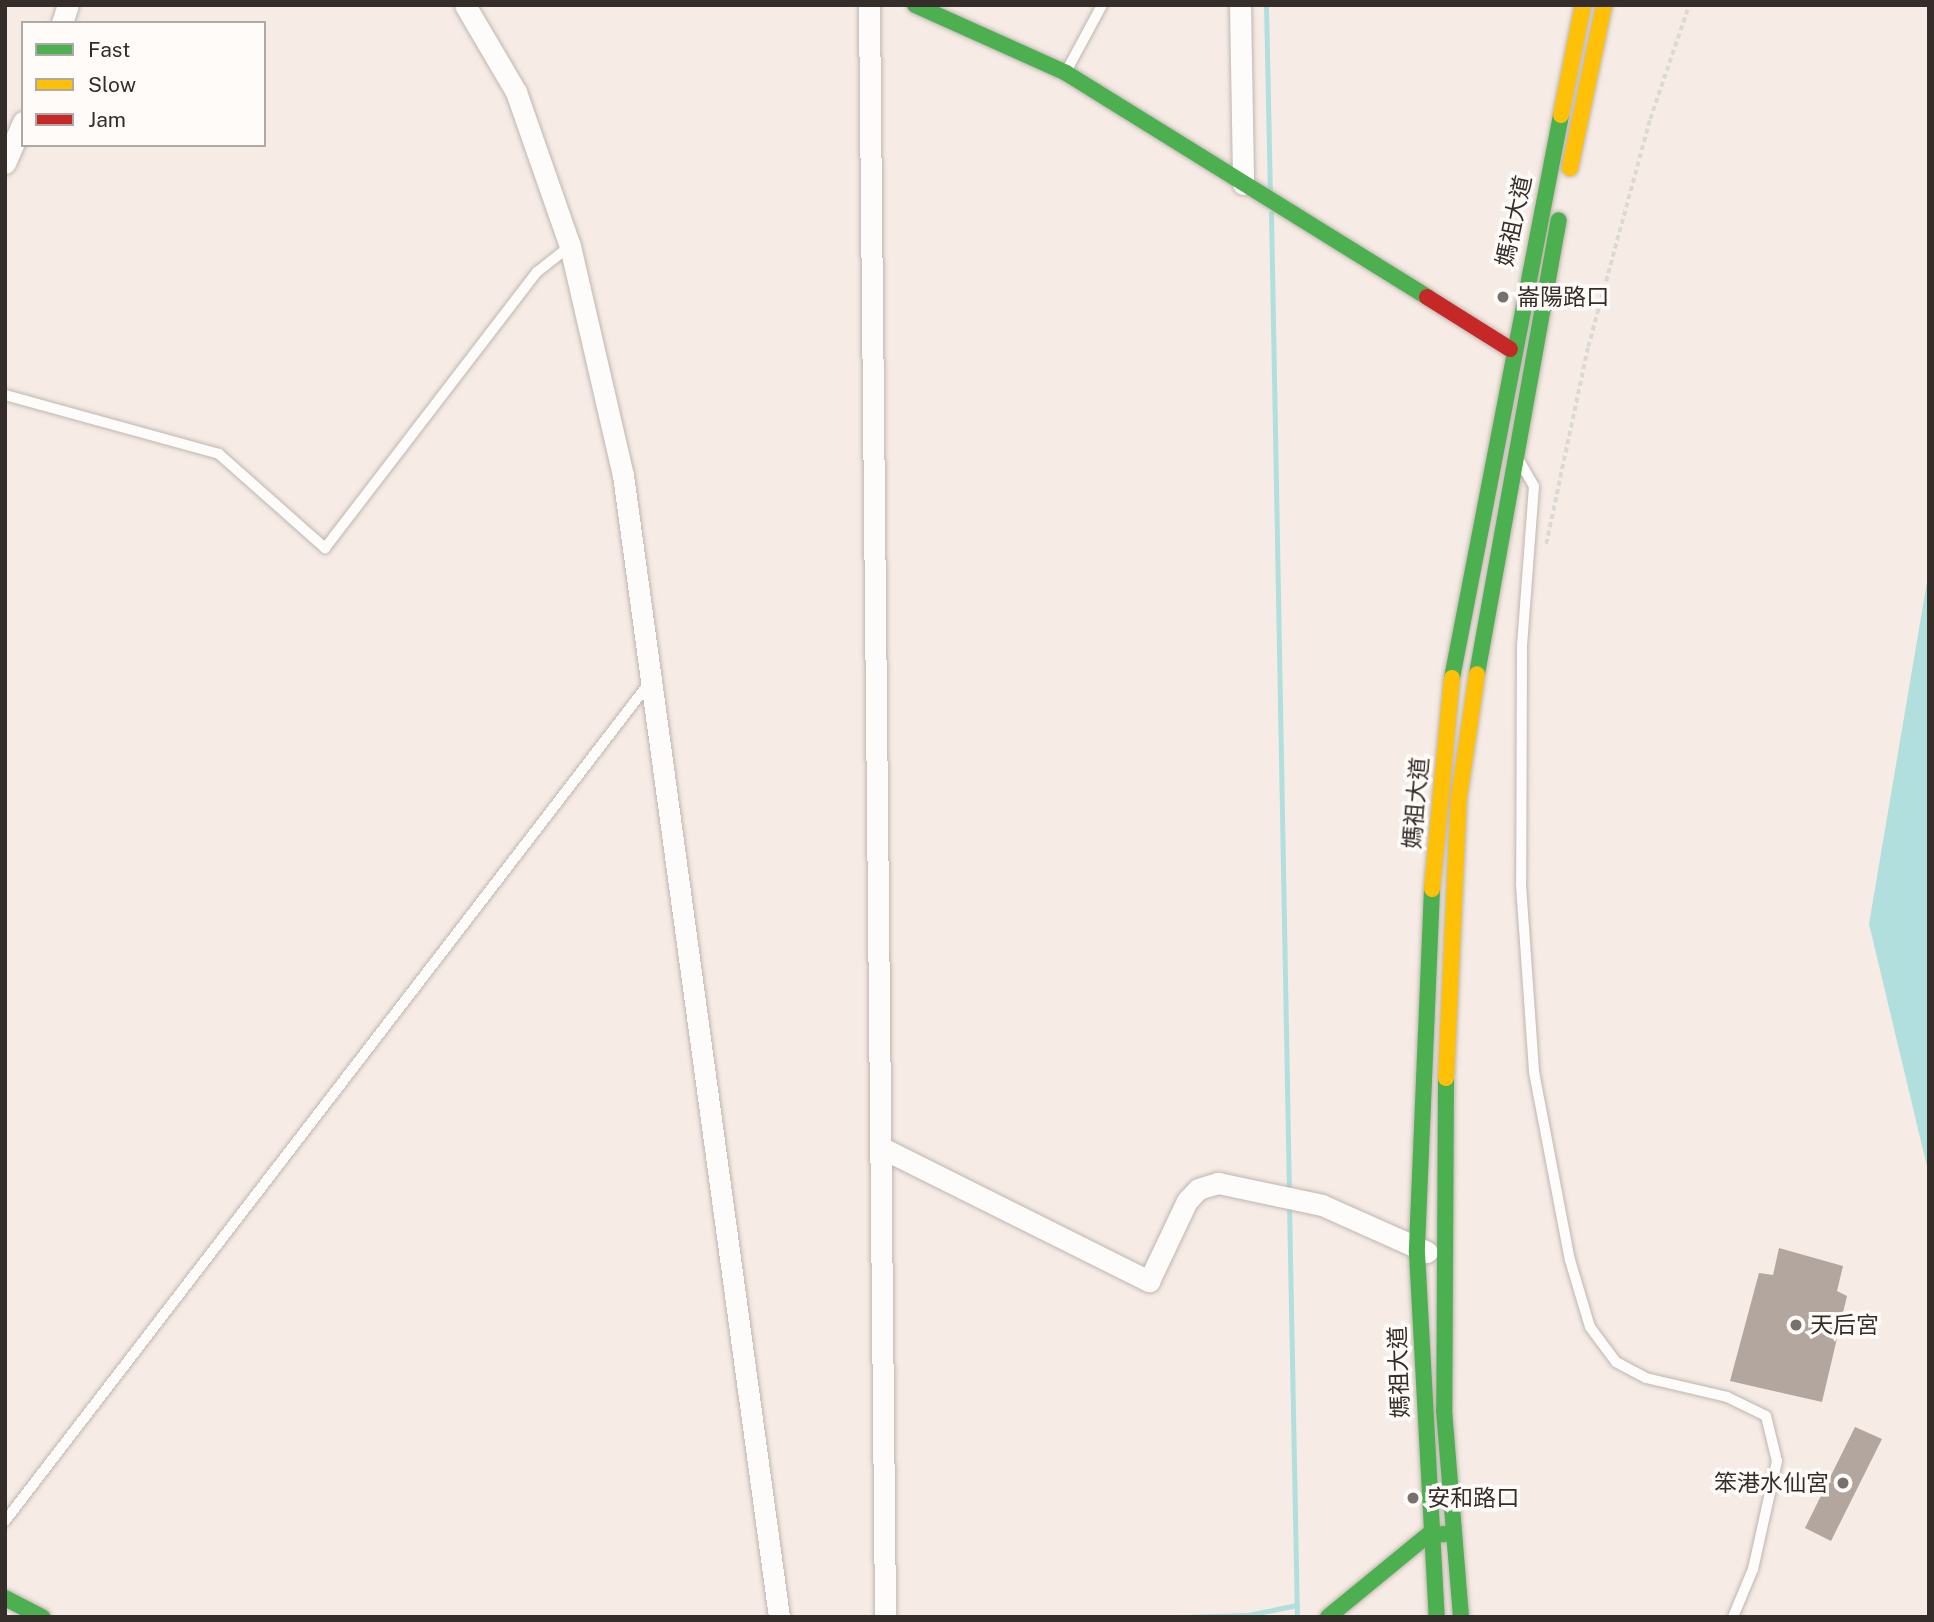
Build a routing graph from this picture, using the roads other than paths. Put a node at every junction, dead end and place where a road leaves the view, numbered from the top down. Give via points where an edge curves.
1 (465, 5) edge
2 (869, 5) edge
3 (915, 5) edge
4 (1102, 5) edge
5 (1240, 5) edge
6 (1583, 5) edge
7 (1604, 5) edge
8 (1066, 72) junction
9 (21, 127) edge
10 (5, 163) edge
11 (1243, 184) junction
12 (570, 246) junction
13 (1510, 349) junction
14 (5, 395) edge
15 (1514, 452) junction
16 (651, 681) junction
17 (880, 1147) junction
18 (1443, 1251) junction
19 (1417, 1253) junction
20 (5, 1521) edge
21 (1451, 1533) junction
22 (1428, 1535) junction
23 (5, 1598) edge
24 (42, 1617) edge
25 (779, 1617) edge
26 (885, 1617) edge
27 (1328, 1617) edge
28 (1437, 1617) edge
29 (1461, 1617) edge
30 (1733, 1617) edge

1 - 12 street via 516,92
2 - 17 street
3 - 8 main road
4 - 8 lane
5 - 11 street
6 - 13 main road, 媽祖大道
7 - 15 main road, 媽祖大道
8 - 11 main road
9 - 10 street
11 - 13 main road
12 - 14 lane via 537,272 326,548 219,454
12 - 16 street via 622,475
13 - 15 main road
13 - 19 main road, 媽祖大道 via 1457,627 1441,777 1422,1029
15 - 18 main road, 媽祖大道 via 1460,797 1446,995
15 - 30 lane via 1534,486 1522,645 1521,792 1534,1072 1570,1260 1590,1327 1616,1362 1646,1378 1727,1397 1766,1416 1777,1461 1753,1569
16 - 20 lane
16 - 25 street
17 - 19 street via 1149,1281 1187,1201 1198,1189 1218,1184 1322,1205
17 - 26 street
18 - 19 street
18 - 21 main road, 媽祖大道
19 - 22 main road, 媽祖大道
21 - 22 main road
21 - 29 main road, 媽祖大道
22 - 27 main road
22 - 28 main road, 媽祖大道
23 - 24 main road

